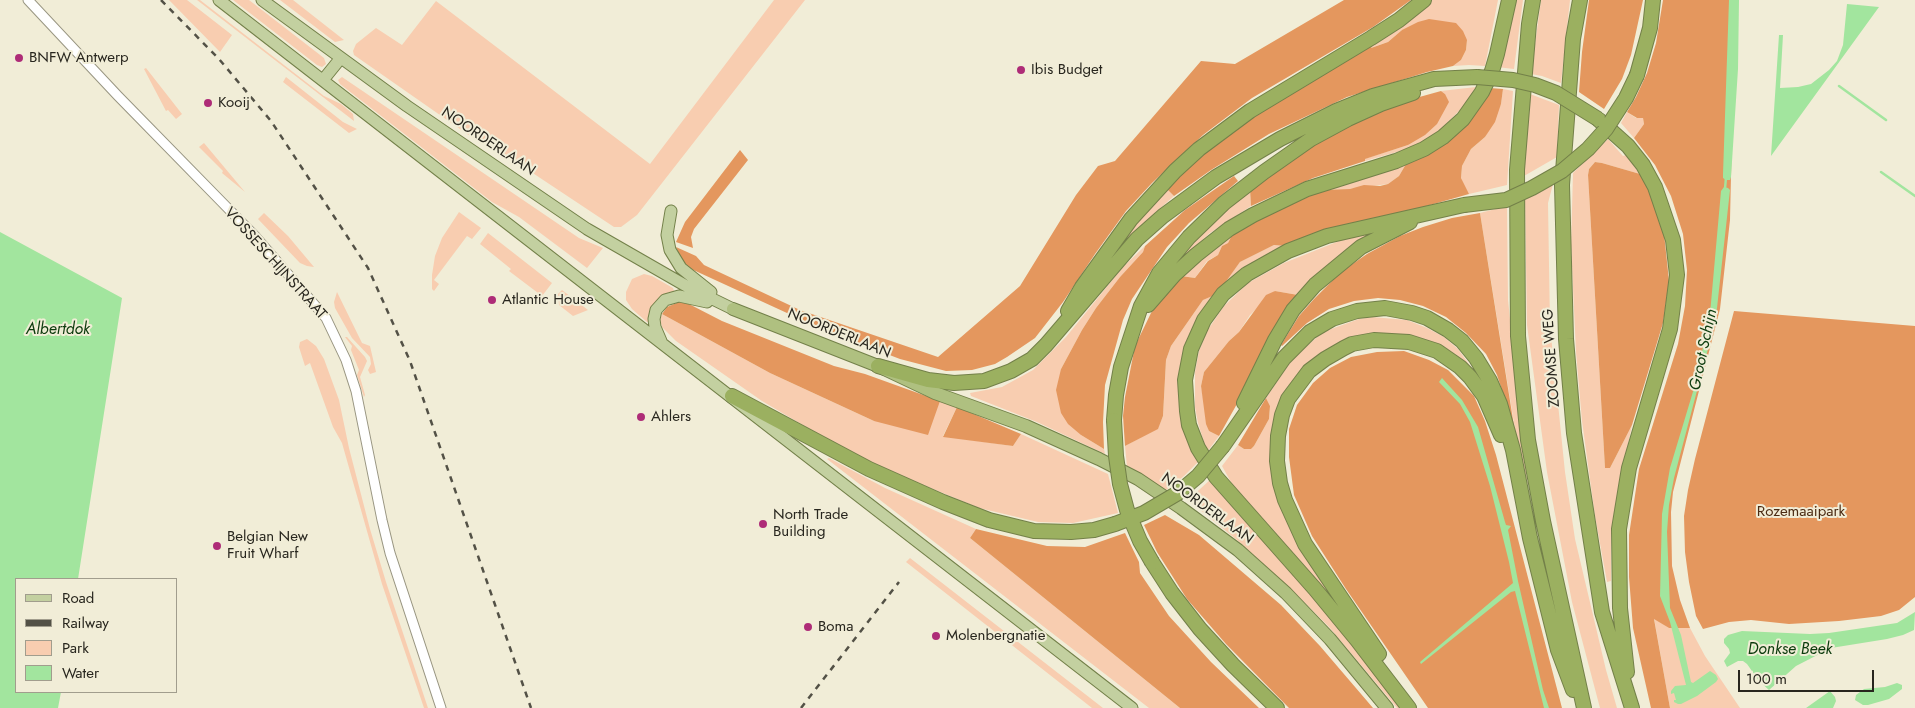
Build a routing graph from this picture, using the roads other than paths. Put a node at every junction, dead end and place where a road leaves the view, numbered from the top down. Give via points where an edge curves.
1 (28, 0) edge
2 (219, 0) edge
3 (262, 0) edge
4 (1424, 0) edge
5 (1509, 0) edge
6 (1533, 0) edge
7 (1580, 0) edge
8 (1653, 0) edge
9 (340, 59) junction
10 (323, 80) junction
11 (1435, 83) junction
12 (670, 210) dead end
13 (1428, 214) junction
14 (733, 309) junction
15 (1135, 326) junction
16 (1061, 328) junction
17 (662, 342) junction
18 (878, 366) junction
19 (732, 396) junction
20 (1223, 446) junction
21 (1523, 494) junction
22 (1631, 705) edge
23 (441, 708) edge
24 (1132, 708) edge
25 (1277, 708) edge
26 (1388, 708) edge
27 (1408, 708) edge
28 (1417, 708) edge
29 (1580, 708) edge
30 (1584, 708) edge

1 - 23 street, VOSSESCHIJNSTRAAT via 255,236 326,318 356,390 390,553
2 - 10 main road
3 - 9 main road, NOORDERLAAN
4 - 16 highway via 1371,38 1265,101 1198,149 1131,219 1082,287
5 - 15 highway via 1492,71 1463,119 1444,137 1396,161 1307,189 1229,229 1175,274
6 - 30 highway, ZOOMSE WEG via 1517,170 1518,336 1528,440
7 - 22 highway, ZOOMSE WEG via 1573,39 1562,185 1566,339 1574,433 1602,612
8 - 13 highway, bridge via 1650,28 1637,75 1606,129 1588,149 1562,171 1506,200
9 - 10 main road
9 - 14 main road, NOORDERLAAN via 587,229
10 - 17 main road
11 - 15 highway via 1348,119 1311,139 1264,172 1206,220 1169,260 1146,295
11 - 16 highway via 1373,96 1336,111 1216,177 1137,239
11 - 22 highway, bridge via 1477,77 1513,80 1556,93 1575,103 1628,146 1643,166 1663,207 1673,240 1677,275 1670,329 1629,468 1619,529 1620,608
12 - 14 main road via 667,235 675,259 690,276
13 - 20 highway via 1361,247 1330,271 1300,301 1275,340
13 - 27 highway via 1327,236 1288,251 1248,274 1223,294 1204,320 1191,349 1185,380 1192,431 1198,448 1216,477 1315,589
14 - 17 main road via 687,296 665,300 656,310 654,319
14 - 18 highway, NOORDERLAAN
15 - 25 highway, bridge via 1118,380 1114,420 1120,484 1127,510 1136,533 1172,593 1200,629
16 - 18 highway via 1022,365 984,380 943,382
17 - 19 main road
18 - 26 highway, NOORDERLAAN via 935,393 1062,441 1138,479 1238,550 1286,593
19 - 20 highway, bridge via 869,469 989,520 1034,531 1094,530 1144,513 1178,493 1198,476
19 - 24 main road
20 - 21 highway via 1284,358 1310,332 1332,319 1357,311 1400,310 1427,318 1448,330 1462,341 1484,369 1500,404
21 - 28 highway via 1484,396 1460,367 1422,345 1385,339 1352,344 1315,366 1288,400 1279,425 1277,461 1280,483 1293,521 1318,567
21 - 29 highway via 1530,538 1558,650

